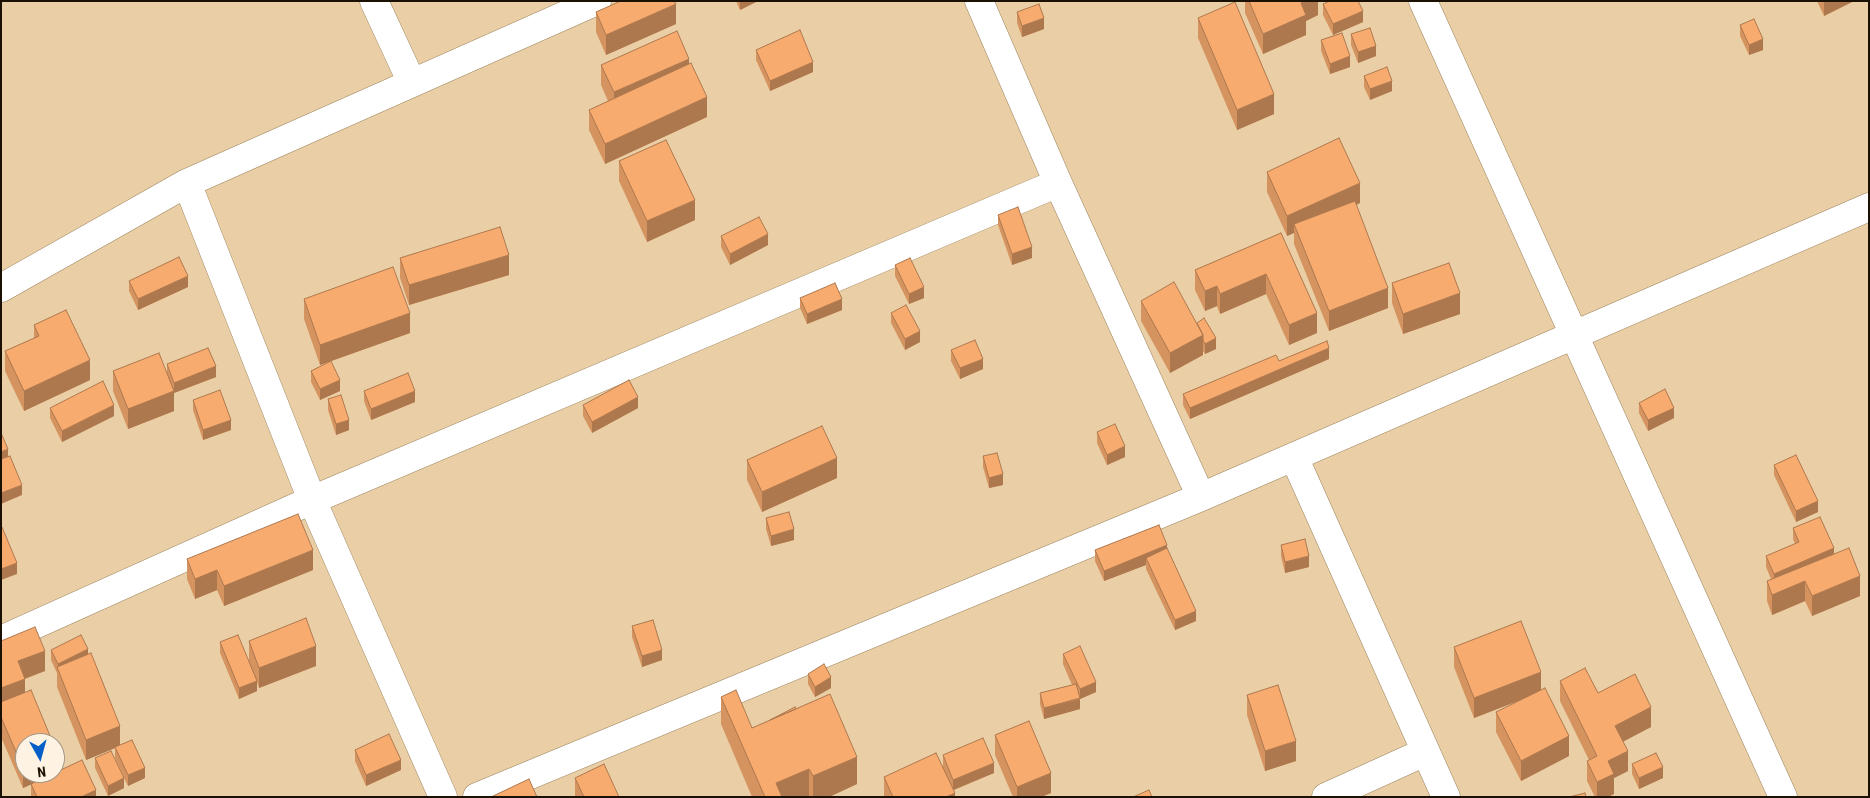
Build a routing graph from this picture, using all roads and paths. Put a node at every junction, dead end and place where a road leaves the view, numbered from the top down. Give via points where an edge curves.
1 (374, 1) edge
2 (597, 1) edge
3 (979, 1) edge
4 (1423, 1) edge
5 (412, 83) junction
6 (187, 183) junction
7 (1058, 183) junction
8 (1869, 207) edge
9 (1, 288) edge
10 (1575, 335) junction
11 (1294, 457) junction
12 (1201, 497) junction
13 (312, 500) junction
14 (1, 640) edge
15 (1425, 752) junction
16 (443, 797) edge
17 (477, 797) edge
18 (1326, 797) edge
19 (1446, 797) edge
20 (1783, 797) edge

1 - 5 street
2 - 5 street
3 - 7 street
4 - 10 street
5 - 6 street
6 - 9 street
6 - 13 street
7 - 12 street
7 - 13 street
8 - 10 street
10 - 11 street
10 - 20 street
11 - 12 street
11 - 15 street
12 - 17 street
13 - 14 street
13 - 16 street
15 - 18 street
15 - 19 street

